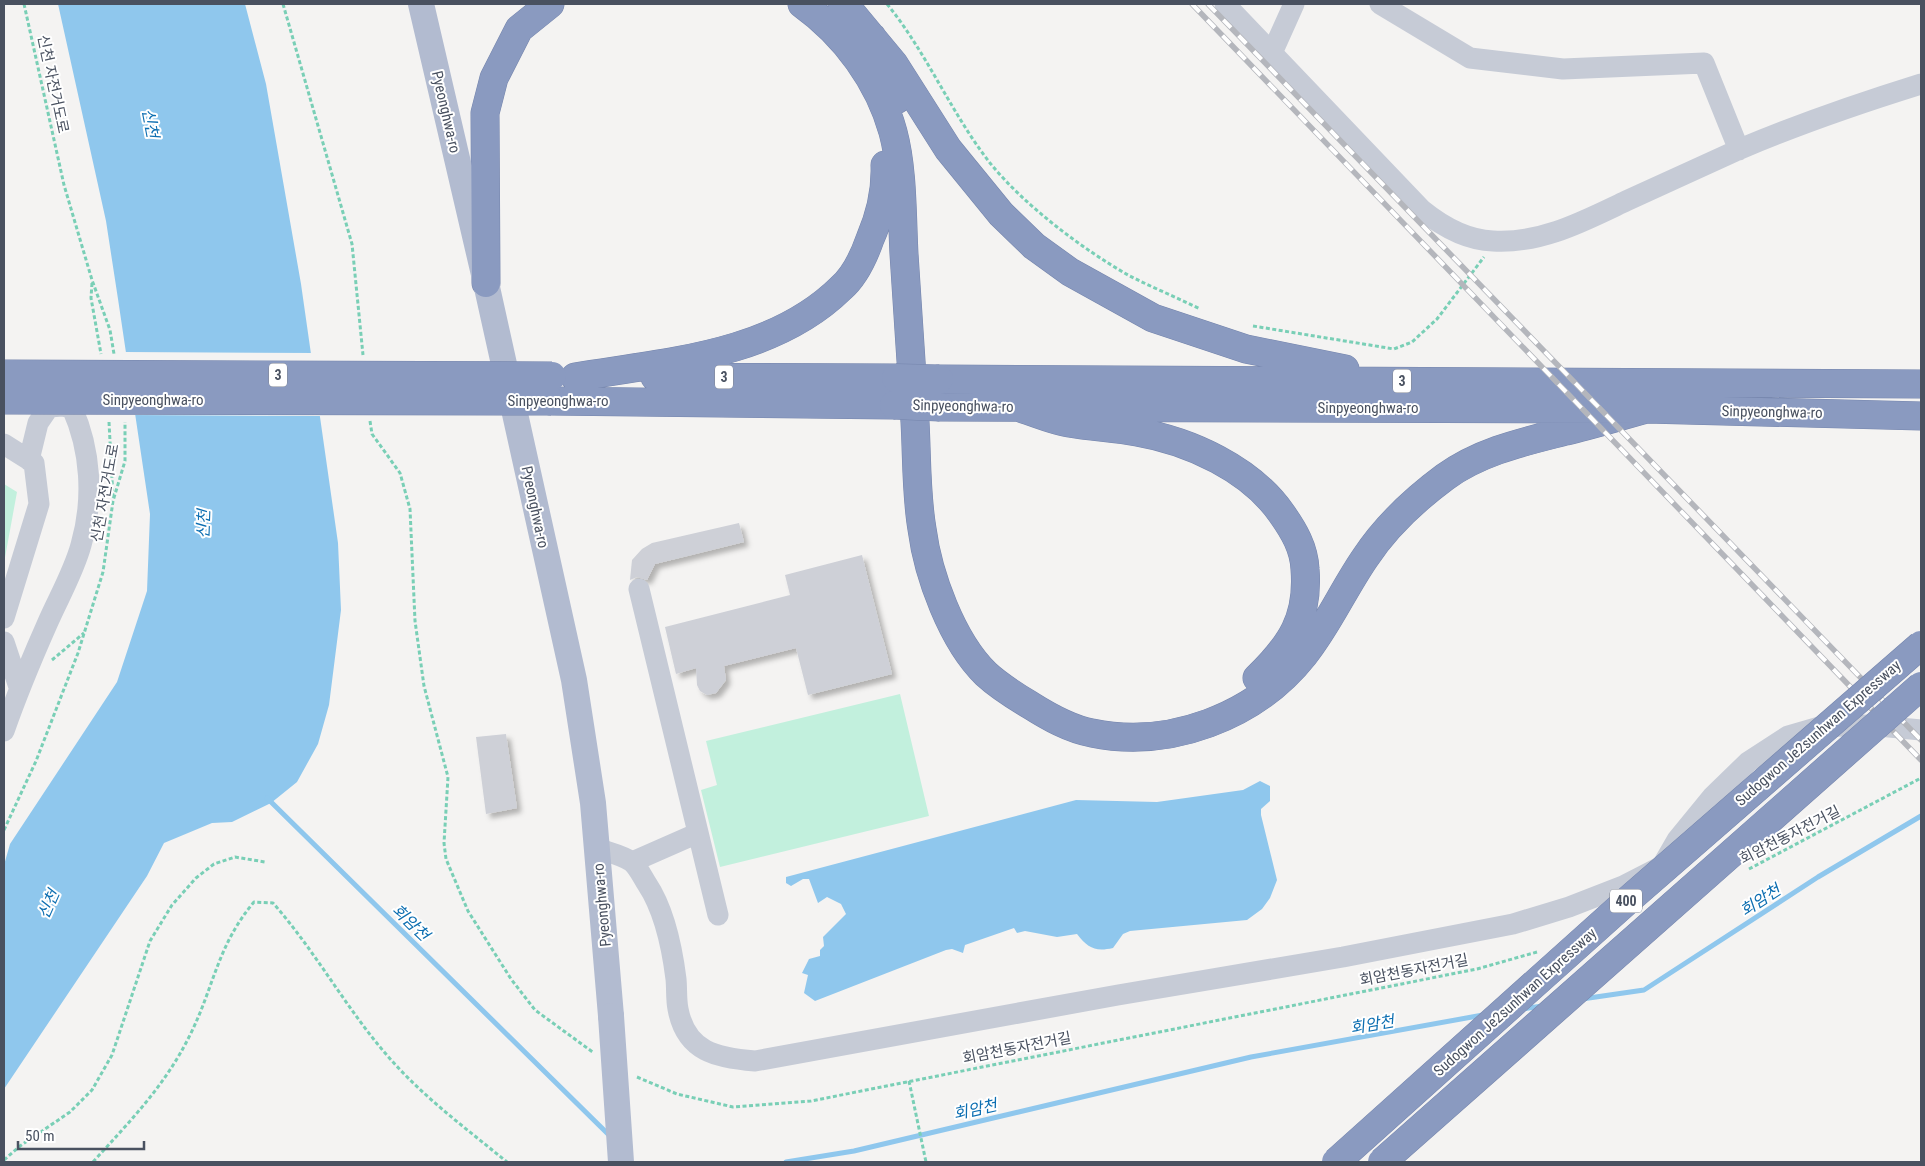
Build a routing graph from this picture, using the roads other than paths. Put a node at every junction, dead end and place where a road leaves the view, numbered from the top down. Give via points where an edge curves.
1 (421, 4) edge
2 (550, 4) edge
3 (802, 4) edge
4 (842, 4) edge
5 (1225, 4) edge
6 (1294, 4) edge
7 (1380, 4) edge
8 (872, 37) junction
9 (1272, 53) junction
10 (868, 78) junction
11 (1921, 84) edge
12 (1739, 150) junction
13 (486, 283) junction
14 (4, 374) edge
15 (1423, 381) junction
16 (1921, 384) edge
17 (559, 385) junction
18 (4, 400) edge
19 (1018, 407) junction
20 (1647, 409) junction
21 (1921, 416) edge
22 (4, 444) edge
23 (29, 460) junction
24 (639, 589) dead end
25 (4, 618) edge
26 (4, 642) edge
27 (1921, 645) edge
28 (1921, 686) edge
29 (20, 687) junction
30 (1921, 730) edge
31 (4, 731) edge
32 (698, 833) junction
33 (597, 848) junction
34 (632, 862) junction
35 (718, 915) dead end
36 (620, 1162) edge
37 (1336, 1162) edge
38 (1382, 1162) edge

1 - 13 main road, Pyeonghwa-ro
2 - 13 highway via 519,29 494,78 485,113
3 - 10 highway via 830,25 847,44
4 - 8 highway
5 - 9 street
6 - 9 street
7 - 12 street via 1470,58 1563,70 1704,62
8 - 15 highway via 894,64 948,149 1001,214 1034,246 1070,272 1153,318 1200,336 1353,371
8 - 19 highway via 900,113 909,151 915,196 937,523 955,589 976,633 1000,665 1031,689 1061,706 1090,716 1118,720 1189,712 1225,698 1255,680 1293,636 1303,614 1307,589 1304,558 1298,540 1275,504 1251,479 1223,461 1138,432 1068,423
9 - 12 street via 1422,210 1440,224 1468,237 1493,242 1536,238 1575,225
10 - 17 highway via 883,134 886,183 877,224 863,257 843,287 809,314 773,334 688,359
10 - 20 highway via 884,105 894,136 922,530 939,596 961,640 985,673 1050,718 1090,733 1135,738 1177,733 1229,716 1255,700 1301,659 1388,527 1448,475 1483,455 1519,442
11 - 12 street via 1822,115
13 - 33 main road, Pyeonghwa-ro via 574,680
14 - 17 highway, Sinpyeonghwa-ro / 3, bridge
15 - 16 highway, Sinpyeonghwa-ro / 3
15 - 17 highway, Sinpyeonghwa-ro / 3, bridge via 896,378
17 - 18 highway, Sinpyeonghwa-ro / 3, bridge
17 - 19 highway, Sinpyeonghwa-ro / 3, bridge via 894,405
19 - 20 highway, Sinpyeonghwa-ro / 3
20 - 21 highway, Sinpyeonghwa-ro / 3
22 - 23 street
23 - 25 street via 34,463 39,504
23 - 29 street via 38,422 49,408 72,408 81,428 87,457 89,499 81,546
24 - 32 street
26 - 29 street
27 - 37 highway, Sudogwon Je2sunhwan Expressway / 400, bridge via 1634,894
28 - 38 highway, 400, bridge
29 - 31 street
30 - 34 street via 1868,725 1819,727 1788,736 1748,762 1713,796 1677,840 1662,866 1623,886 1522,921 1343,957 755,1061 712,1054 695,1044 686,1033 678,1007 667,932 654,895
32 - 34 street
32 - 35 street
33 - 34 street
33 - 36 main road, Pyeonghwa-ro, bridge

